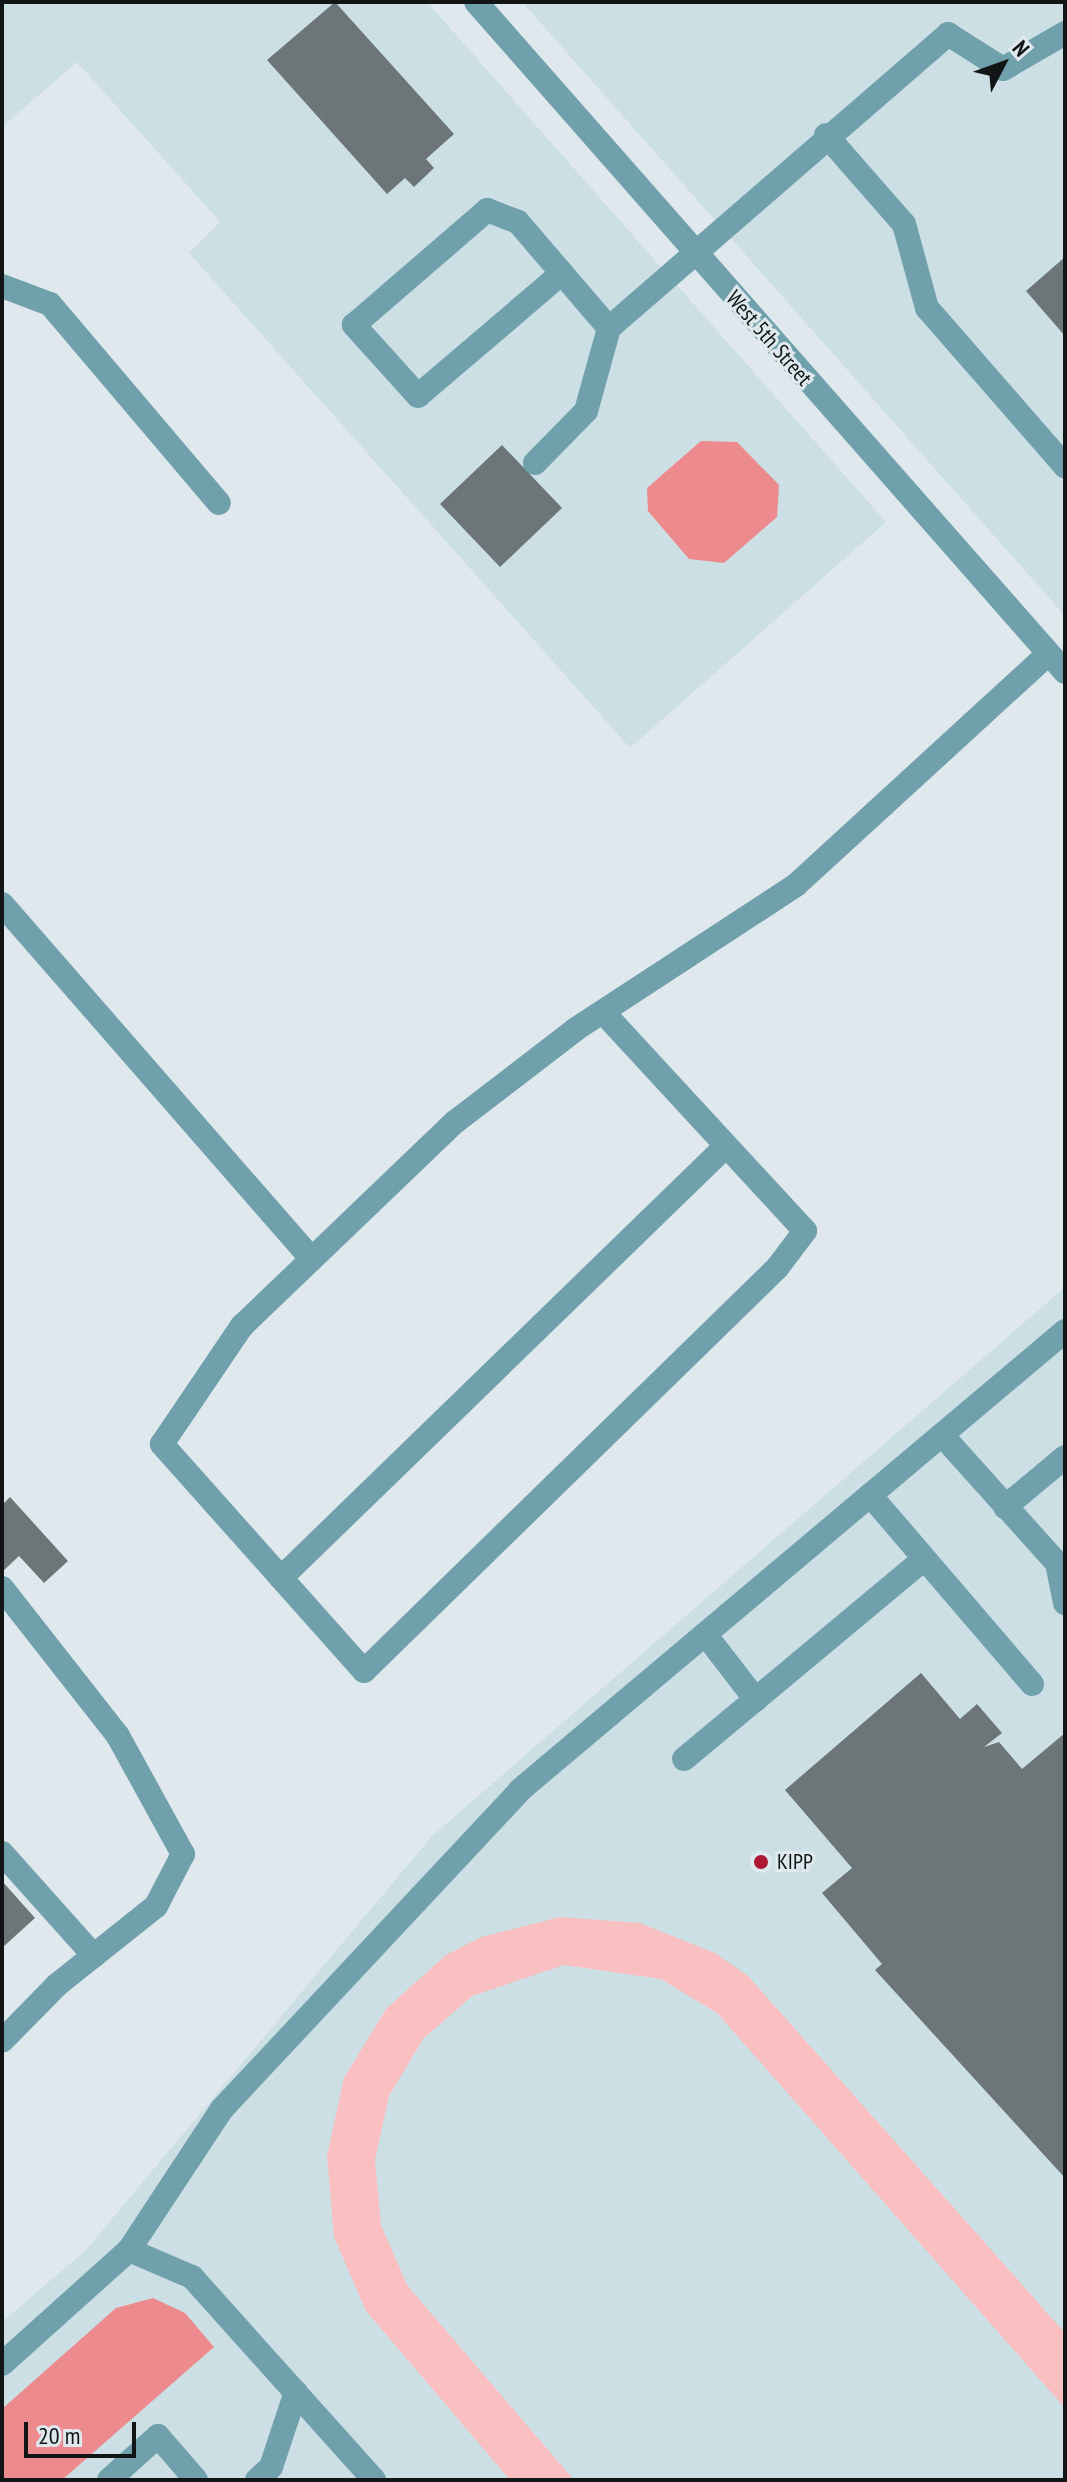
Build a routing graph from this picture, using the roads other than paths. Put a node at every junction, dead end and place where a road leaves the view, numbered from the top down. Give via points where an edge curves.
1 (476, 2) edge
2 (1065, 33) edge
3 (826, 135) junction
4 (695, 254) junction
5 (562, 273) junction
6 (2, 286) edge
7 (609, 328) junction
8 (535, 463) dead end
9 (1065, 466) edge
10 (219, 503) dead end
11 (1048, 654) junction
12 (1065, 672) edge
13 (2, 904) edge
14 (603, 1012) junction
15 (726, 1146) junction
16 (312, 1259) junction
17 (1065, 1331) edge
18 (942, 1435) junction
19 (1065, 1457) edge
20 (870, 1495) junction
21 (1005, 1507) junction
22 (924, 1559) junction
23 (1061, 1568) edge
24 (281, 1578) junction
25 (2, 1588) edge
26 (1065, 1603) edge
27 (705, 1634) junction
28 (1032, 1684) dead end
29 (756, 1700) junction
30 (684, 1759) dead end
31 (2, 1853) edge
32 (94, 1956) junction
33 (2, 2041) edge
34 (129, 2250) junction
35 (2, 2364) edge
36 (296, 2392) junction
37 (109, 2480) edge
38 (196, 2480) edge
39 (257, 2480) edge
40 (374, 2480) edge

1 - 4 street, West 5th Street
2 - 3 street via 1003,69 948,34
3 - 4 street
3 - 9 street via 904,224 927,308
4 - 7 street
4 - 11 street, West 5th Street
5 - 5 street via 518,222 487,210 354,325 418,396
5 - 7 street
6 - 10 street via 50,304
7 - 8 street via 586,411
11 - 12 street, West 5th Street
11 - 14 street via 796,885
13 - 16 street
14 - 15 street
14 - 16 street via 455,1122
15 - 24 street
15 - 24 street via 805,1231 777,1268 364,1671
16 - 24 street via 242,1326 162,1444
17 - 18 street
18 - 20 street
18 - 21 street
19 - 21 street
20 - 22 street
20 - 27 street
21 - 23 street
22 - 28 street
22 - 29 street
23 - 26 street
25 - 32 street via 118,1736 183,1854 156,1906
27 - 29 street
27 - 34 street via 520,1790 222,2109
29 - 30 street
31 - 32 street
32 - 33 street
34 - 35 street
34 - 36 street via 192,2277
36 - 39 street via 271,2467
36 - 40 street
37 - 38 street via 158,2436

